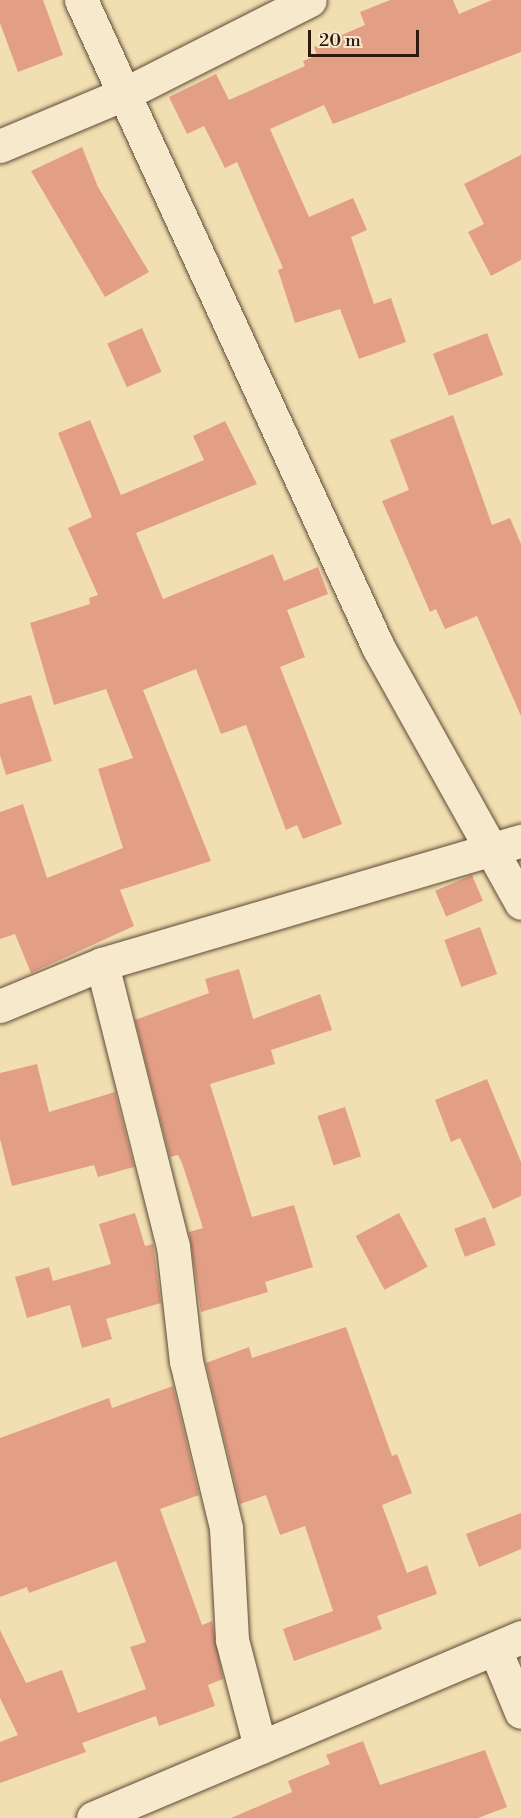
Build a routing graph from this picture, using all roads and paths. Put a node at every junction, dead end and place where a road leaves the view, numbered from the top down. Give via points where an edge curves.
1 (81, 0) edge
2 (310, 0) edge
3 (124, 94) junction
4 (0, 146) edge
5 (509, 846) edge
6 (521, 903) edge
7 (102, 964) junction
8 (0, 1006) edge
9 (508, 1643) edge
10 (521, 1712) edge
11 (260, 1747) junction
12 (139, 1808) edge
13 (93, 1818) edge

1 - 3 street
2 - 3 street
3 - 4 street
3 - 5 street via 378,647
5 - 6 street
5 - 7 street
7 - 8 street
7 - 11 street via 173,1246 186,1361 226,1528 232,1640
9 - 10 street
9 - 11 street
11 - 12 street
12 - 13 street

